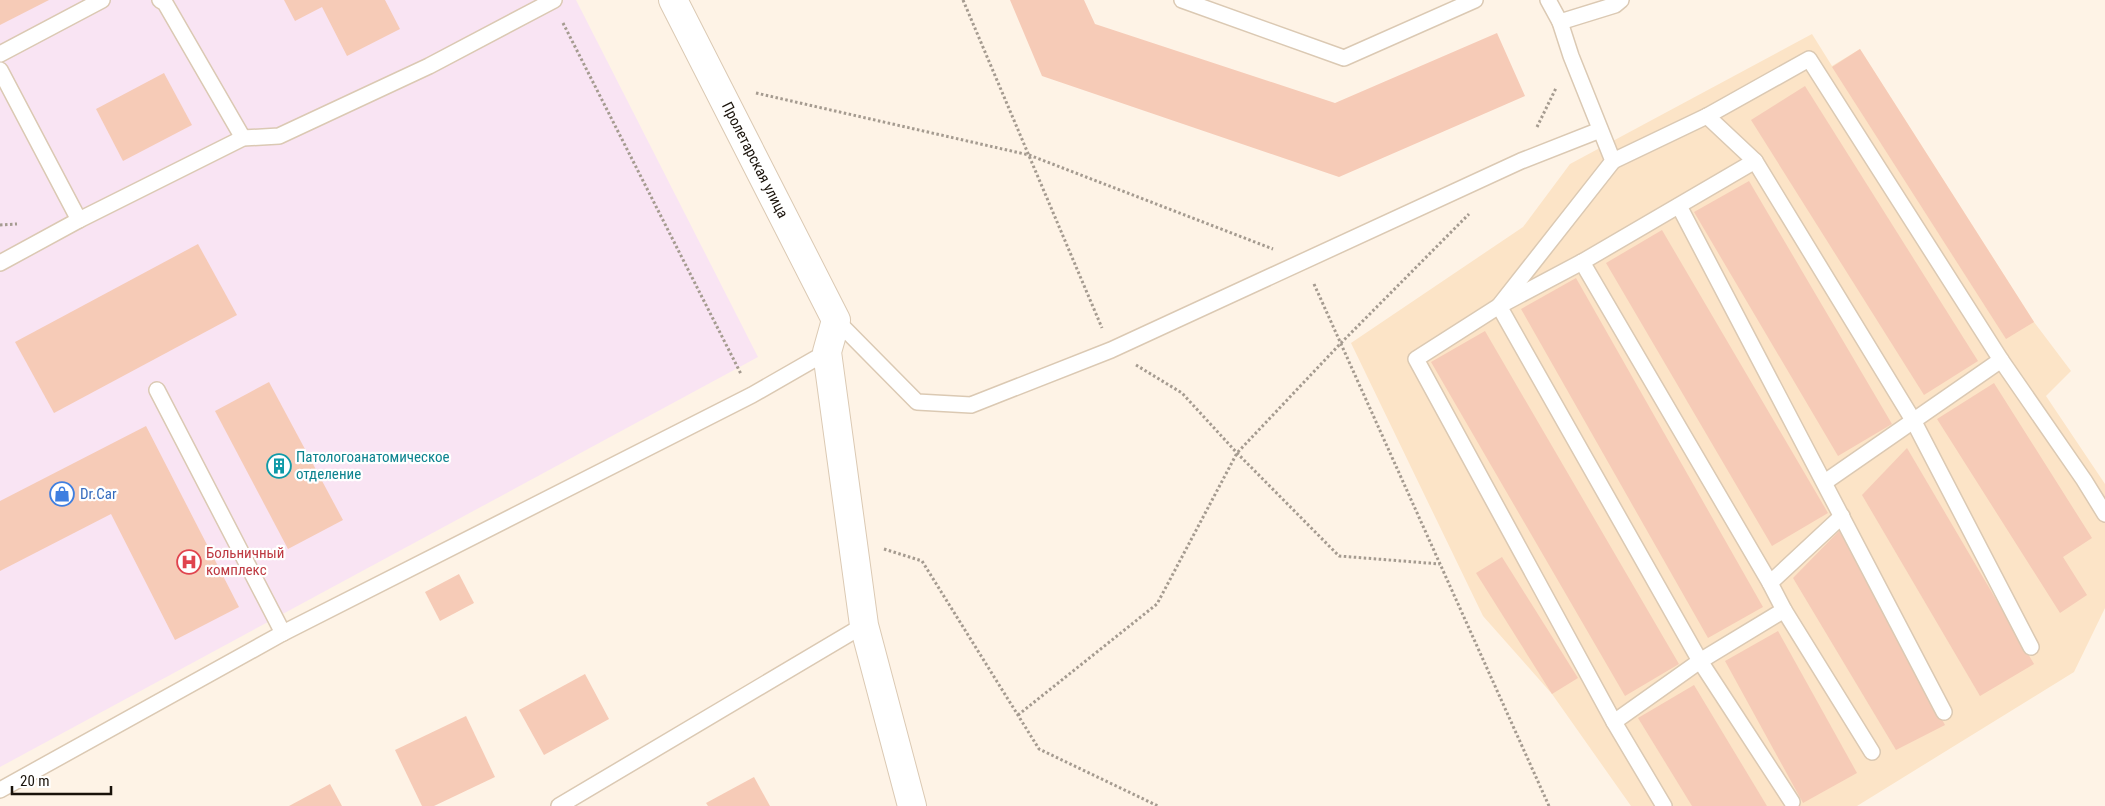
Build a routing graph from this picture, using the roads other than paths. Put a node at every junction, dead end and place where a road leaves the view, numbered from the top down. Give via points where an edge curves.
1 (102, 0) edge
2 (160, 0) edge
3 (673, 0) edge
4 (1182, 0) edge
5 (1475, 0) edge
6 (1548, 0) edge
7 (553, 1) edge
8 (1621, 2) edge
9 (1560, 22) junction
10 (0, 54) edge
11 (0, 70) edge
12 (1707, 116) junction
13 (1600, 130) junction
14 (243, 138) junction
15 (1613, 161) junction
16 (1756, 161) junction
17 (1679, 206) junction
18 (79, 220) junction
19 (1582, 262) junction
20 (0, 263) edge
21 (1499, 306) junction
22 (836, 320) junction
23 (827, 352) junction
24 (2001, 360) junction
25 (157, 390) dead end
26 (1913, 420) junction
27 (1825, 482) junction
28 (2105, 514) edge
29 (1842, 516) junction
30 (1770, 583) junction
31 (1784, 610) junction
32 (864, 625) junction
33 (283, 633) junction
34 (2031, 647) dead end
35 (1700, 661) junction
36 (1944, 712) dead end
37 (1614, 722) junction
38 (1872, 752) dead end
39 (0, 790) edge
40 (1792, 802) dead end
41 (559, 806) edge
42 (912, 806) edge
43 (1664, 806) edge

1 - 10 lane
2 - 14 lane via 165,3
3 - 22 street, Пролетарская улица
4 - 5 lane via 1344,58
6 - 9 lane
7 - 14 lane via 429,66 279,136
8 - 9 lane
9 - 13 lane
11 - 18 lane
12 - 15 lane
12 - 16 lane
12 - 24 lane via 1809,59
13 - 15 lane
13 - 22 lane via 1521,161 1111,350 971,405 917,402
14 - 18 lane
15 - 21 lane
16 - 17 lane
16 - 26 lane
17 - 19 lane
17 - 27 lane
18 - 20 lane
19 - 21 lane
19 - 30 lane
21 - 35 lane
21 - 37 lane via 1416,359
22 - 23 street
23 - 32 street
23 - 33 lane via 752,395
24 - 26 lane
24 - 28 lane
25 - 33 lane
26 - 27 lane
26 - 34 lane
27 - 29 lane
29 - 30 lane
29 - 36 lane
30 - 31 lane
31 - 35 lane
31 - 38 lane
32 - 41 lane
32 - 42 street
33 - 39 lane
35 - 37 lane
35 - 40 lane
37 - 43 lane

